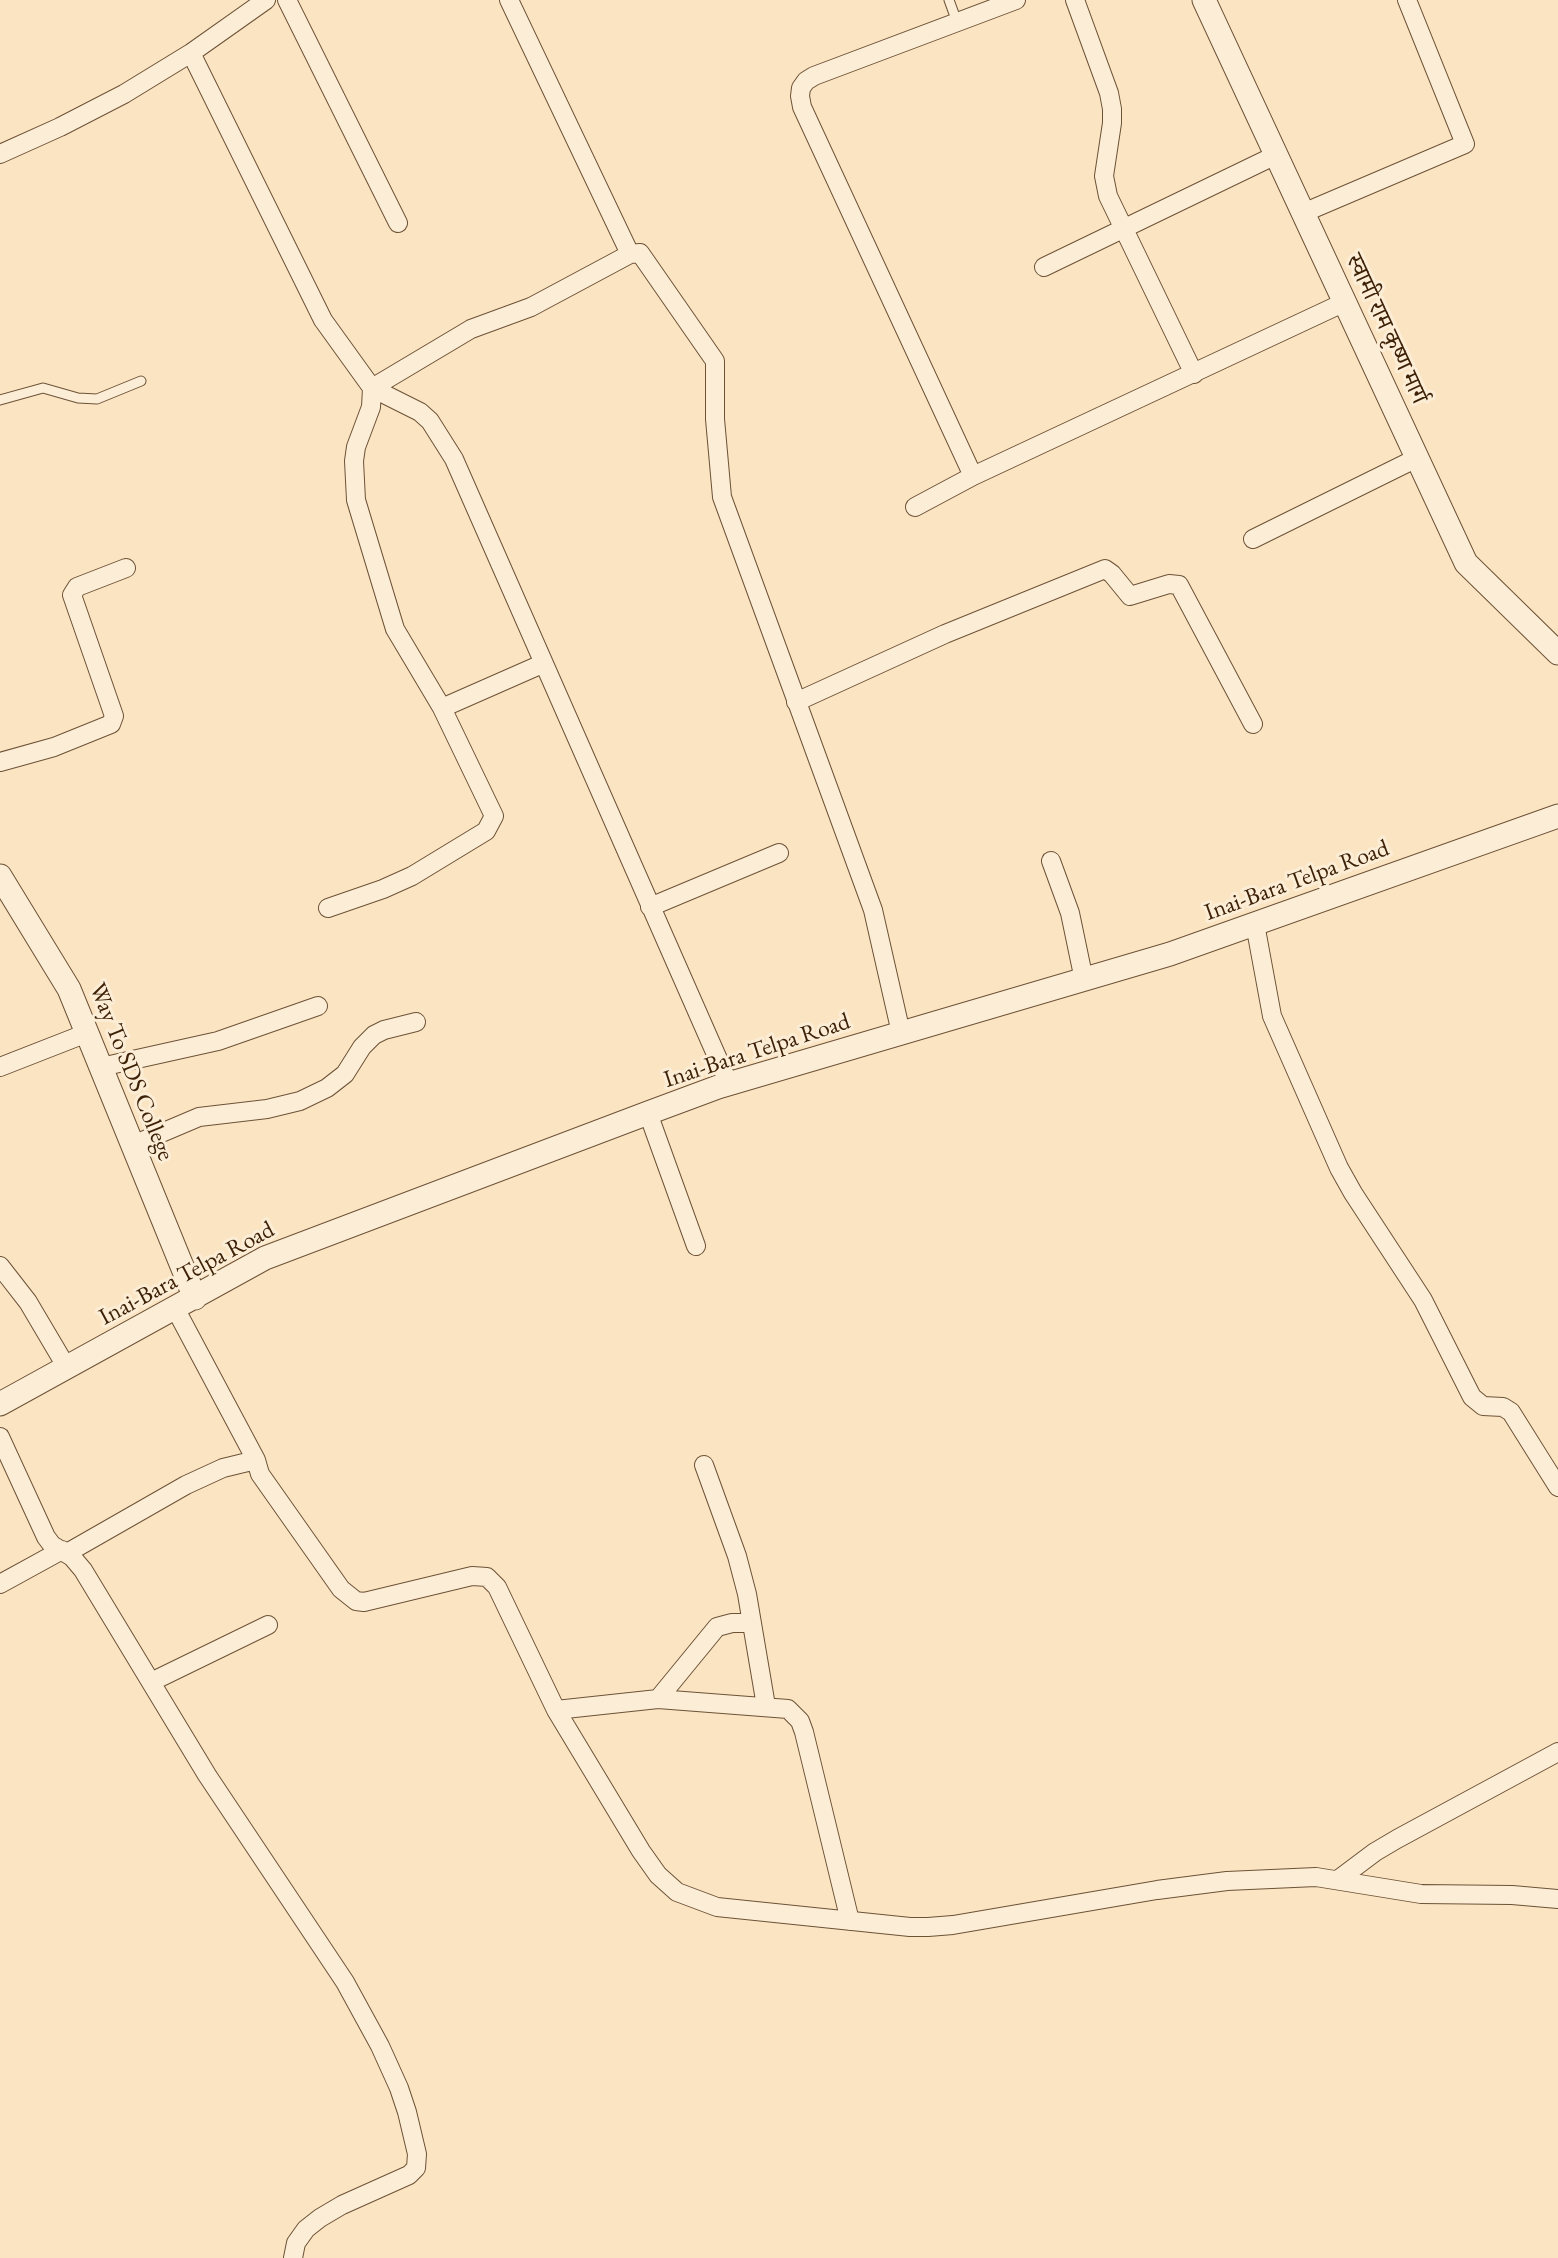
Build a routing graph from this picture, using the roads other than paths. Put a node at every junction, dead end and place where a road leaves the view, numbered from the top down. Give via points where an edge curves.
1 (266, 0) edge
2 (287, 0) edge
3 (509, 0) edge
4 (949, 0) edge
5 (1016, 0) edge
6 (1075, 0) edge
7 (1204, 0) edge
8 (1407, 0) edge
9 (957, 22) junction
10 (191, 53) junction
11 (0, 154) edge
12 (1276, 155) junction
13 (1303, 213) junction
14 (398, 223) dead end
15 (1122, 229) junction
16 (630, 254) junction
17 (1044, 267) dead end
18 (1345, 302) junction
19 (1194, 374) junction
20 (141, 381) dead end
21 (372, 388) junction
22 (0, 400) edge
23 (1417, 458) junction
24 (973, 476) junction
25 (915, 506) dead end
26 (1253, 539) dead end
27 (127, 568) dead end
28 (1558, 653) edge
29 (542, 664) junction
30 (796, 702) junction
31 (442, 708) junction
32 (1253, 724) dead end
33 (0, 762) edge
34 (1558, 816) edge
35 (779, 853) dead end
36 (1051, 861) dead end
37 (0, 876) edge
38 (650, 907) junction
39 (328, 908) dead end
40 (1255, 924) junction
41 (1084, 979) junction
42 (318, 1006) dead end
43 (416, 1022) dead end
44 (87, 1033) junction
45 (901, 1033) junction
46 (0, 1067) edge
47 (101, 1067) junction
48 (729, 1084) junction
49 (648, 1113) junction
50 (133, 1145) junction
51 (696, 1246) dead end
52 (0, 1266) edge
53 (185, 1303) junction
54 (67, 1368) junction
55 (0, 1404) edge
56 (0, 1437) edge
57 (256, 1460) junction
58 (704, 1465) dead end
59 (1558, 1487) edge
60 (64, 1552) junction
61 (0, 1584) edge
62 (751, 1623) junction
63 (268, 1625) dead end
64 (151, 1682) junction
65 (658, 1699) junction
66 (766, 1706) junction
67 (556, 1710) junction
68 (1558, 1752) edge
69 (1339, 1879) junction
70 (1558, 1899) edge
71 (850, 1921) junction
72 (293, 2258) edge

1 - 10 street
2 - 14 street
3 - 16 street
4 - 9 lane
5 - 9 street
6 - 15 street via 1109,93 1112,123 1104,176
7 - 12 street, स्वामी राम कृष्ण मार्ग
8 - 13 street via 1465,144
9 - 24 street via 814,76 806,80 800,96
10 - 11 street via 124,94
10 - 21 street via 323,320
12 - 13 street, स्वामी राम कृष्ण मार्ग
12 - 15 street
13 - 18 street, स्वामी राम कृष्ण मार्ग
15 - 17 street
15 - 19 street
16 - 21 street via 531,307 471,329
16 - 30 street via 640,253 715,361 722,497
18 - 19 street
18 - 23 street, स्वामी राम कृष्ण मार्ग
19 - 24 street
20 - 22 lane via 97,399 43,388
21 - 29 street via 420,412 442,438
21 - 31 street via 371,407 355,454 356,500 395,628
23 - 26 street
23 - 28 street, स्वामी राम कृष्ण मार्ग via 1466,563
24 - 25 street
27 - 33 street via 77,587 72,594 114,716 111,724
29 - 31 street
29 - 38 street
30 - 32 street via 945,634 1105,569 1130,596 1179,585
30 - 45 street via 873,910
31 - 39 street via 492,810 491,826 412,876
34 - 40 street, Inai-Bara Telpa Road
35 - 38 street
36 - 41 street via 1070,912
37 - 44 street, Way To SDS College via 69,989
38 - 48 street
40 - 41 street, Inai-Bara Telpa Road
40 - 59 street via 1272,1016 1339,1168 1423,1300 1472,1397 1483,1406 1511,1412
41 - 45 street, Inai-Bara Telpa Road
42 - 47 street via 218,1041
43 - 50 street via 374,1035 345,1074 300,1101 199,1117
44 - 46 street
44 - 47 street, Way To SDS College
45 - 48 street, Inai-Bara Telpa Road
47 - 50 street, Way To SDS College
48 - 49 street, Inai-Bara Telpa Road
49 - 51 street
49 - 53 street, Inai-Bara Telpa Road via 265,1258
50 - 53 street, Way To SDS College
52 - 54 street via 28,1302
53 - 54 street, Inai-Bara Telpa Road
53 - 57 street
54 - 55 street, Inai-Bara Telpa Road
56 - 60 street via 46,1537
57 - 60 street via 223,1468 186,1485
57 - 67 street via 260,1474 341,1589 356,1601 487,1577 497,1587
58 - 62 street via 737,1556
60 - 61 street
60 - 64 street via 83,1570
62 - 65 street via 723,1625 712,1632
62 - 66 street
63 - 64 street
64 - 72 street via 345,1982 380,2046 407,2112 416,2168 320,2217 296,2244
65 - 66 street
65 - 67 street
66 - 71 street via 788,1709 800,1721
67 - 71 street via 641,1851 677,1892 717,1908
68 - 69 street via 1397,1839
69 - 70 street via 1421,1895
69 - 71 street via 1227,1881 953,1925 911,1927

